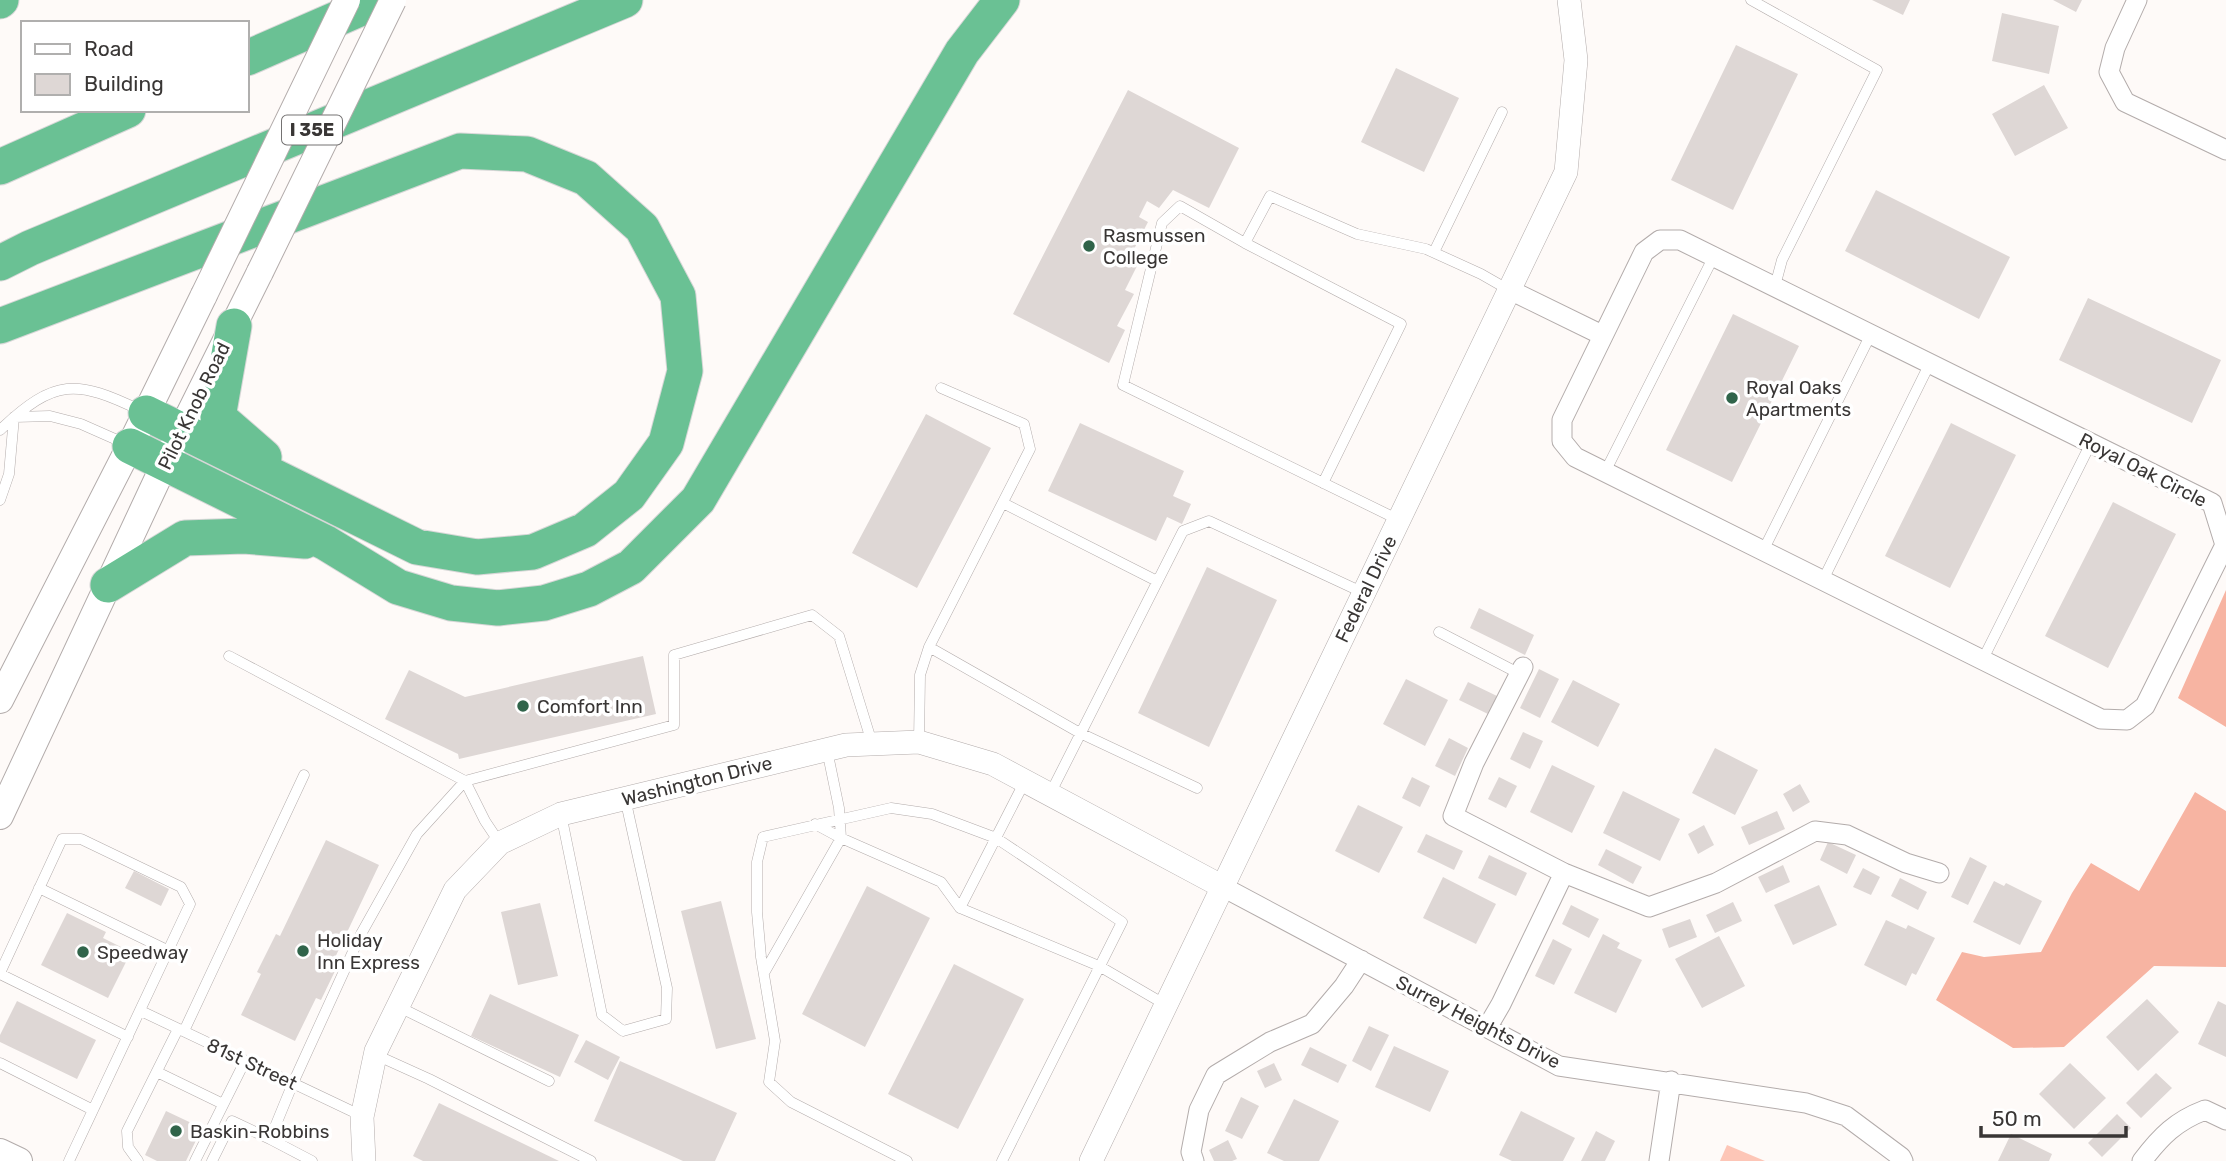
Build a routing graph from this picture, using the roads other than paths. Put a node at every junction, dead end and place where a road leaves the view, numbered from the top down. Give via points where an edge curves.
1 (347, 0) edge
2 (380, 0) edge
3 (393, 0) edge
4 (625, 0) edge
5 (1002, 0) edge
6 (1569, 0) edge
7 (1751, 0) edge
8 (2137, 0) edge
9 (248, 58) edge
10 (124, 112) edge
11 (1502, 112) dead end
12 (2226, 150) edge
13 (0, 167) edge
14 (1245, 243) junction
15 (1434, 252) junction
16 (1714, 257) junction
17 (0, 263) edge
18 (1775, 286) junction
19 (1510, 290) junction
20 (0, 326) edge
21 (234, 326) junction
22 (1871, 334) junction
23 (1602, 335) junction
24 (1930, 363) junction
25 (941, 388) dead end
26 (146, 413) junction
27 (14, 416) junction
28 (0, 430) edge
29 (182, 430) junction
30 (2091, 443) junction
31 (130, 446) junction
32 (165, 463) junction
33 (1605, 472) junction
34 (1323, 483) junction
35 (304, 491) junction
36 (0, 500) edge
37 (1003, 503) junction
38 (1399, 520) junction
39 (326, 543) junction
40 (1763, 551) junction
41 (1823, 580) junction
42 (1157, 581) junction
43 (108, 584) junction
44 (1364, 593) junction
45 (1439, 632) dead end
46 (929, 648) junction
47 (229, 656) dead end
48 (1983, 659) junction
49 (1522, 671) joint
50 (0, 700) edge
51 (1080, 733) junction
52 (919, 742) junction
53 (872, 744) junction
54 (827, 749) junction
55 (304, 775) dead end
56 (465, 781) junction
57 (1026, 781) junction
58 (1197, 789) dead end
59 (1050, 794) junction
60 (625, 798) junction
61 (561, 814) junction
62 (0, 816) edge
63 (840, 818) junction
64 (815, 824) junction
65 (841, 838) junction
66 (996, 838) junction
67 (500, 843) junction
68 (1564, 873) junction
69 (1939, 873) dead end
70 (1223, 887) junction
71 (39, 888) junction
72 (960, 908) junction
73 (169, 951) junction
74 (1360, 960) junction
75 (1099, 966) junction
76 (0, 973) edge
77 (764, 973) junction
78 (1166, 1005) junction
79 (398, 1006) junction
80 (141, 1011) junction
81 (1487, 1028) junction
82 (181, 1030) junction
83 (128, 1037) junction
84 (375, 1055) junction
85 (245, 1061) junction
86 (0, 1063) edge
87 (156, 1072) junction
88 (549, 1081) dead end
89 (1671, 1081) junction
90 (293, 1083) junction
91 (223, 1104) junction
92 (93, 1110) junction
93 (362, 1117) junction
94 (2226, 1120) edge
95 (270, 1139) junction
96 (0, 1152) edge
97 (19, 1161) edge
98 (69, 1161) edge
99 (138, 1161) edge
100 (195, 1161) edge
101 (212, 1161) edge
102 (312, 1161) edge
103 (364, 1161) edge
104 (591, 1161) edge
105 (908, 1161) edge
106 (1002, 1161) edge
107 (1091, 1161) edge
108 (1194, 1161) edge
109 (1659, 1161) edge
110 (1903, 1161) edge
111 (2142, 1161) edge

1 - 26 main road, Pilot Knob Road, bridge
2 - 9 highway
3 - 21 main road, Pilot Knob Road, bridge
4 - 17 highway, I 35E
5 - 39 highway via 962,52 698,500 631,567 589,589 544,603 498,608 451,603 398,587
6 - 19 street, Federal Drive via 1576,60 1566,172
7 - 18 lane via 1877,70 1782,260
8 - 12 street via 2109,72 2125,102
10 - 13 highway
11 - 15 lane
14 - 15 lane via 1270,196 1357,234
14 - 34 lane via 1401,324
14 - 34 lane via 1180,206 1162,223 1123,385
15 - 19 lane
16 - 18 street, Royal Oak Circle
16 - 23 street, Royal Oak Circle via 1681,240 1660,240 1644,252
16 - 33 lane
18 - 22 street, Royal Oak Circle
19 - 23 street
19 - 38 street, Federal Drive
20 - 35 highway via 460,151 527,155 586,178 642,228 678,296 685,371 666,443 629,495 585,530 533,552 477,557 417,547
21 - 29 main road, Pilot Knob Road
21 - 35 highway via 218,417
22 - 24 street, Royal Oak Circle
22 - 40 lane
23 - 33 street, Royal Oak Circle via 1562,419 1562,441 1575,457
24 - 30 street, Royal Oak Circle
24 - 41 lane
25 - 37 lane via 1024,424 1030,449
26 - 27 lane via 113,397 76,387 51,391
26 - 29 highway
26 - 31 main road, Pilot Knob Road
27 - 28 lane
27 - 31 lane via 50,416 82,424
27 - 36 lane via 9,474
29 - 32 main road, Pilot Knob Road
29 - 35 highway
30 - 48 lane
30 - 48 street, Royal Oak Circle via 2212,503 2225,545 2145,706 2127,720 2101,719
31 - 32 highway
31 - 50 main road, Pilot Knob Road
32 - 39 highway
32 - 43 main road, Pilot Knob Road
33 - 40 street, Royal Oak Circle
34 - 38 lane
37 - 42 lane
37 - 46 lane
38 - 44 street, Federal Drive
39 - 43 highway via 244,536 186,538
40 - 41 street, Royal Oak Circle
41 - 48 street, Royal Oak Circle
42 - 44 lane via 1183,531 1209,521
42 - 51 lane
43 - 62 main road, Pilot Knob Road
44 - 70 street, Federal Drive
45 - 49 lane
46 - 51 lane
46 - 52 lane via 920,675
47 - 56 lane
49 - 68 street via 1474,763 1453,816
51 - 58 lane
51 - 59 lane
52 - 53 street, Washington Drive
52 - 57 street, Washington Drive via 993,764
53 - 54 street, Washington Drive
53 - 56 lane via 839,636 812,615 674,655 674,725
54 - 60 street, Washington Drive
54 - 63 lane
55 - 82 lane
56 - 67 lane
56 - 90 lane via 417,834 361,934
57 - 59 street, Washington Drive
57 - 66 lane
59 - 70 street, Washington Drive
60 - 61 street, Washington Drive
60 - 61 lane via 667,988 666,1019 623,1031 602,1014
61 - 67 street, Washington Drive
63 - 64 lane
63 - 65 lane
63 - 66 lane via 891,808 932,814
64 - 65 lane
64 - 77 lane via 763,836 757,862 757,912
65 - 72 lane via 941,882
65 - 77 lane
66 - 72 lane
66 - 75 lane via 1122,922
67 - 79 street, Washington Drive via 455,890
68 - 69 street via 1648,906 1717,883 1815,831 1847,835
68 - 81 street
70 - 74 street, Surrey Heights Drive
70 - 78 street, Federal Drive
71 - 73 lane
71 - 73 lane via 62,839 81,839 181,887 190,904
71 - 76 lane
72 - 75 lane
73 - 80 lane
74 - 81 street, Surrey Heights Drive
74 - 108 street via 1312,1024 1270,1042 1216,1075 1199,1110 1191,1152
75 - 78 lane
75 - 106 lane
76 - 83 lane
77 - 105 lane via 775,1041 769,1082 791,1102
78 - 107 street, Federal Drive
79 - 84 street, Washington Drive
79 - 88 lane
80 - 82 lane, 81st Street
80 - 83 lane
81 - 89 street, Surrey Heights Drive via 1559,1066
82 - 85 lane, 81st Street
82 - 87 lane
83 - 92 lane
84 - 93 street, Washington Drive
84 - 104 lane
85 - 90 lane, 81st Street
85 - 91 lane
86 - 92 lane
87 - 91 lane
87 - 99 lane via 127,1131 128,1147
89 - 109 street
89 - 110 street, Surrey Heights Drive via 1806,1103 1846,1116
90 - 93 lane, 81st Street
90 - 95 lane
91 - 100 lane
92 - 98 lane
93 - 103 street, Washington Drive
94 - 111 street via 2205,1110 2185,1118
95 - 101 lane via 232,1121
95 - 102 lane
96 - 97 main road

